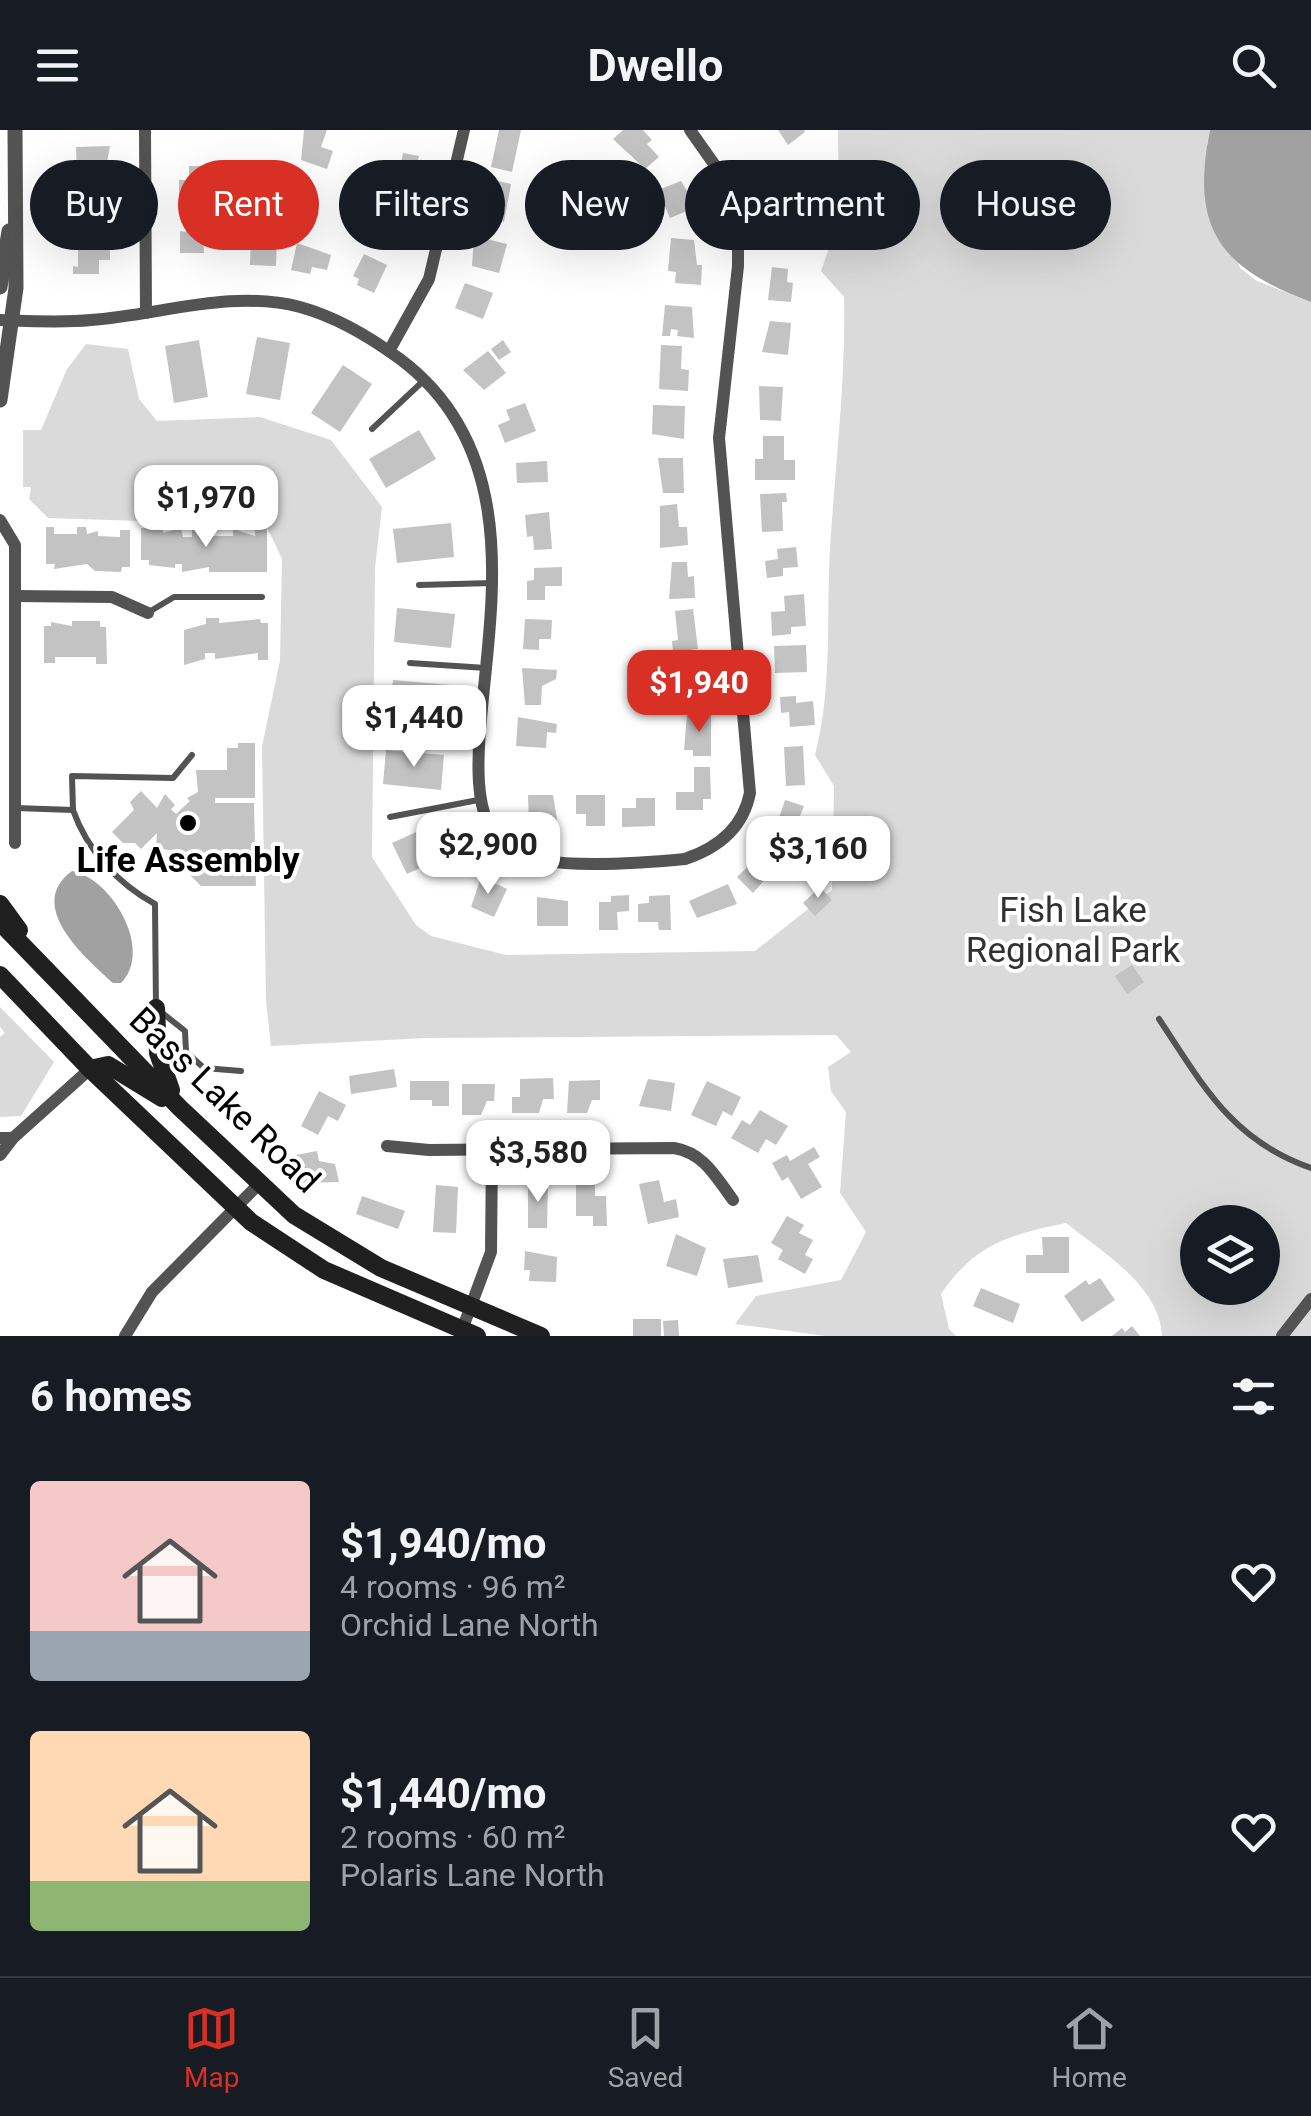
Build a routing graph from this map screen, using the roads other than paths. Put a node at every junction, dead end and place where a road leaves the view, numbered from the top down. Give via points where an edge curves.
1 (15, 130) edge
2 (145, 130) edge
3 (464, 130) edge
4 (690, 130) edge
5 (14, 197) junction
6 (0, 287) edge
7 (146, 313) junction
8 (7, 320) edge
9 (389, 351) junction
10 (425, 380) junction
11 (0, 400) edge
12 (372, 429) dead end
13 (0, 520) edge
14 (419, 584) dead end
15 (493, 584) junction
16 (15, 596) junction
17 (262, 596) dead end
18 (148, 613) joint
19 (410, 663) dead end
20 (487, 668) junction
21 (403, 730) dead end
22 (481, 734) junction
23 (192, 755) dead end
24 (478, 800) junction
25 (15, 808) junction
26 (73, 810) junction
27 (390, 817) dead end
28 (15, 843) dead end
29 (0, 904) edge
30 (0, 922) edge
31 (42, 964) junction
32 (0, 976) edge
33 (156, 1008) junction
34 (1159, 1019) dead end
35 (90, 1069) junction
36 (241, 1071) dead end
37 (180, 1108) junction
38 (7, 1138) edge
39 (387, 1146) dead end
40 (492, 1150) junction
41 (0, 1155) edge
42 (1311, 1168) edge
43 (258, 1185) junction
44 (733, 1200) dead end
45 (235, 1208) junction
46 (1311, 1300) edge
47 (472, 1307) junction
48 (469, 1333) edge
49 (125, 1336) edge
50 (541, 1336) edge
51 (1282, 1336) edge

1 - 5 street
2 - 7 street
3 - 9 street via 428,278
4 - 24 street via 726,181 738,218 720,438 750,792 730,833 685,859 526,859 492,834
5 - 6 street
5 - 8 street
7 - 8 street
7 - 9 street via 272,302 319,313
8 - 11 street
9 - 10 street
10 - 12 lane
10 - 15 street via 474,450 489,512
13 - 16 street via 15,544
14 - 15 lane
15 - 20 street
16 - 18 street via 112,597
16 - 25 street
17 - 18 lane via 174,597
19 - 20 lane
20 - 22 street
21 - 22 lane
22 - 24 street
23 - 26 lane via 174,778 72,776
24 - 27 lane
25 - 26 lane
25 - 28 street
26 - 33 lane via 95,853 136,894 156,904
29 - 31 main road
30 - 31 main road, Bass Lake Road
31 - 37 main road, Bass Lake Road
32 - 35 main road, Bass Lake Road
33 - 36 lane via 186,1031 186,1052 204,1068
33 - 37 main road via 158,1052
34 - 42 lane via 1229,1120 1272,1151
35 - 37 main road via 108,1064
35 - 38 street
35 - 45 main road, Bass Lake Road
37 - 43 main road, Bass Lake Road
38 - 41 street
39 - 40 street
40 - 44 street via 686,1150
40 - 47 street via 491,1252
43 - 45 street
43 - 47 main road, Bass Lake Road via 352,1253
45 - 48 main road, Bass Lake Road via 324,1270
45 - 49 street via 152,1292
46 - 51 street
47 - 48 street
47 - 50 main road, Bass Lake Road

